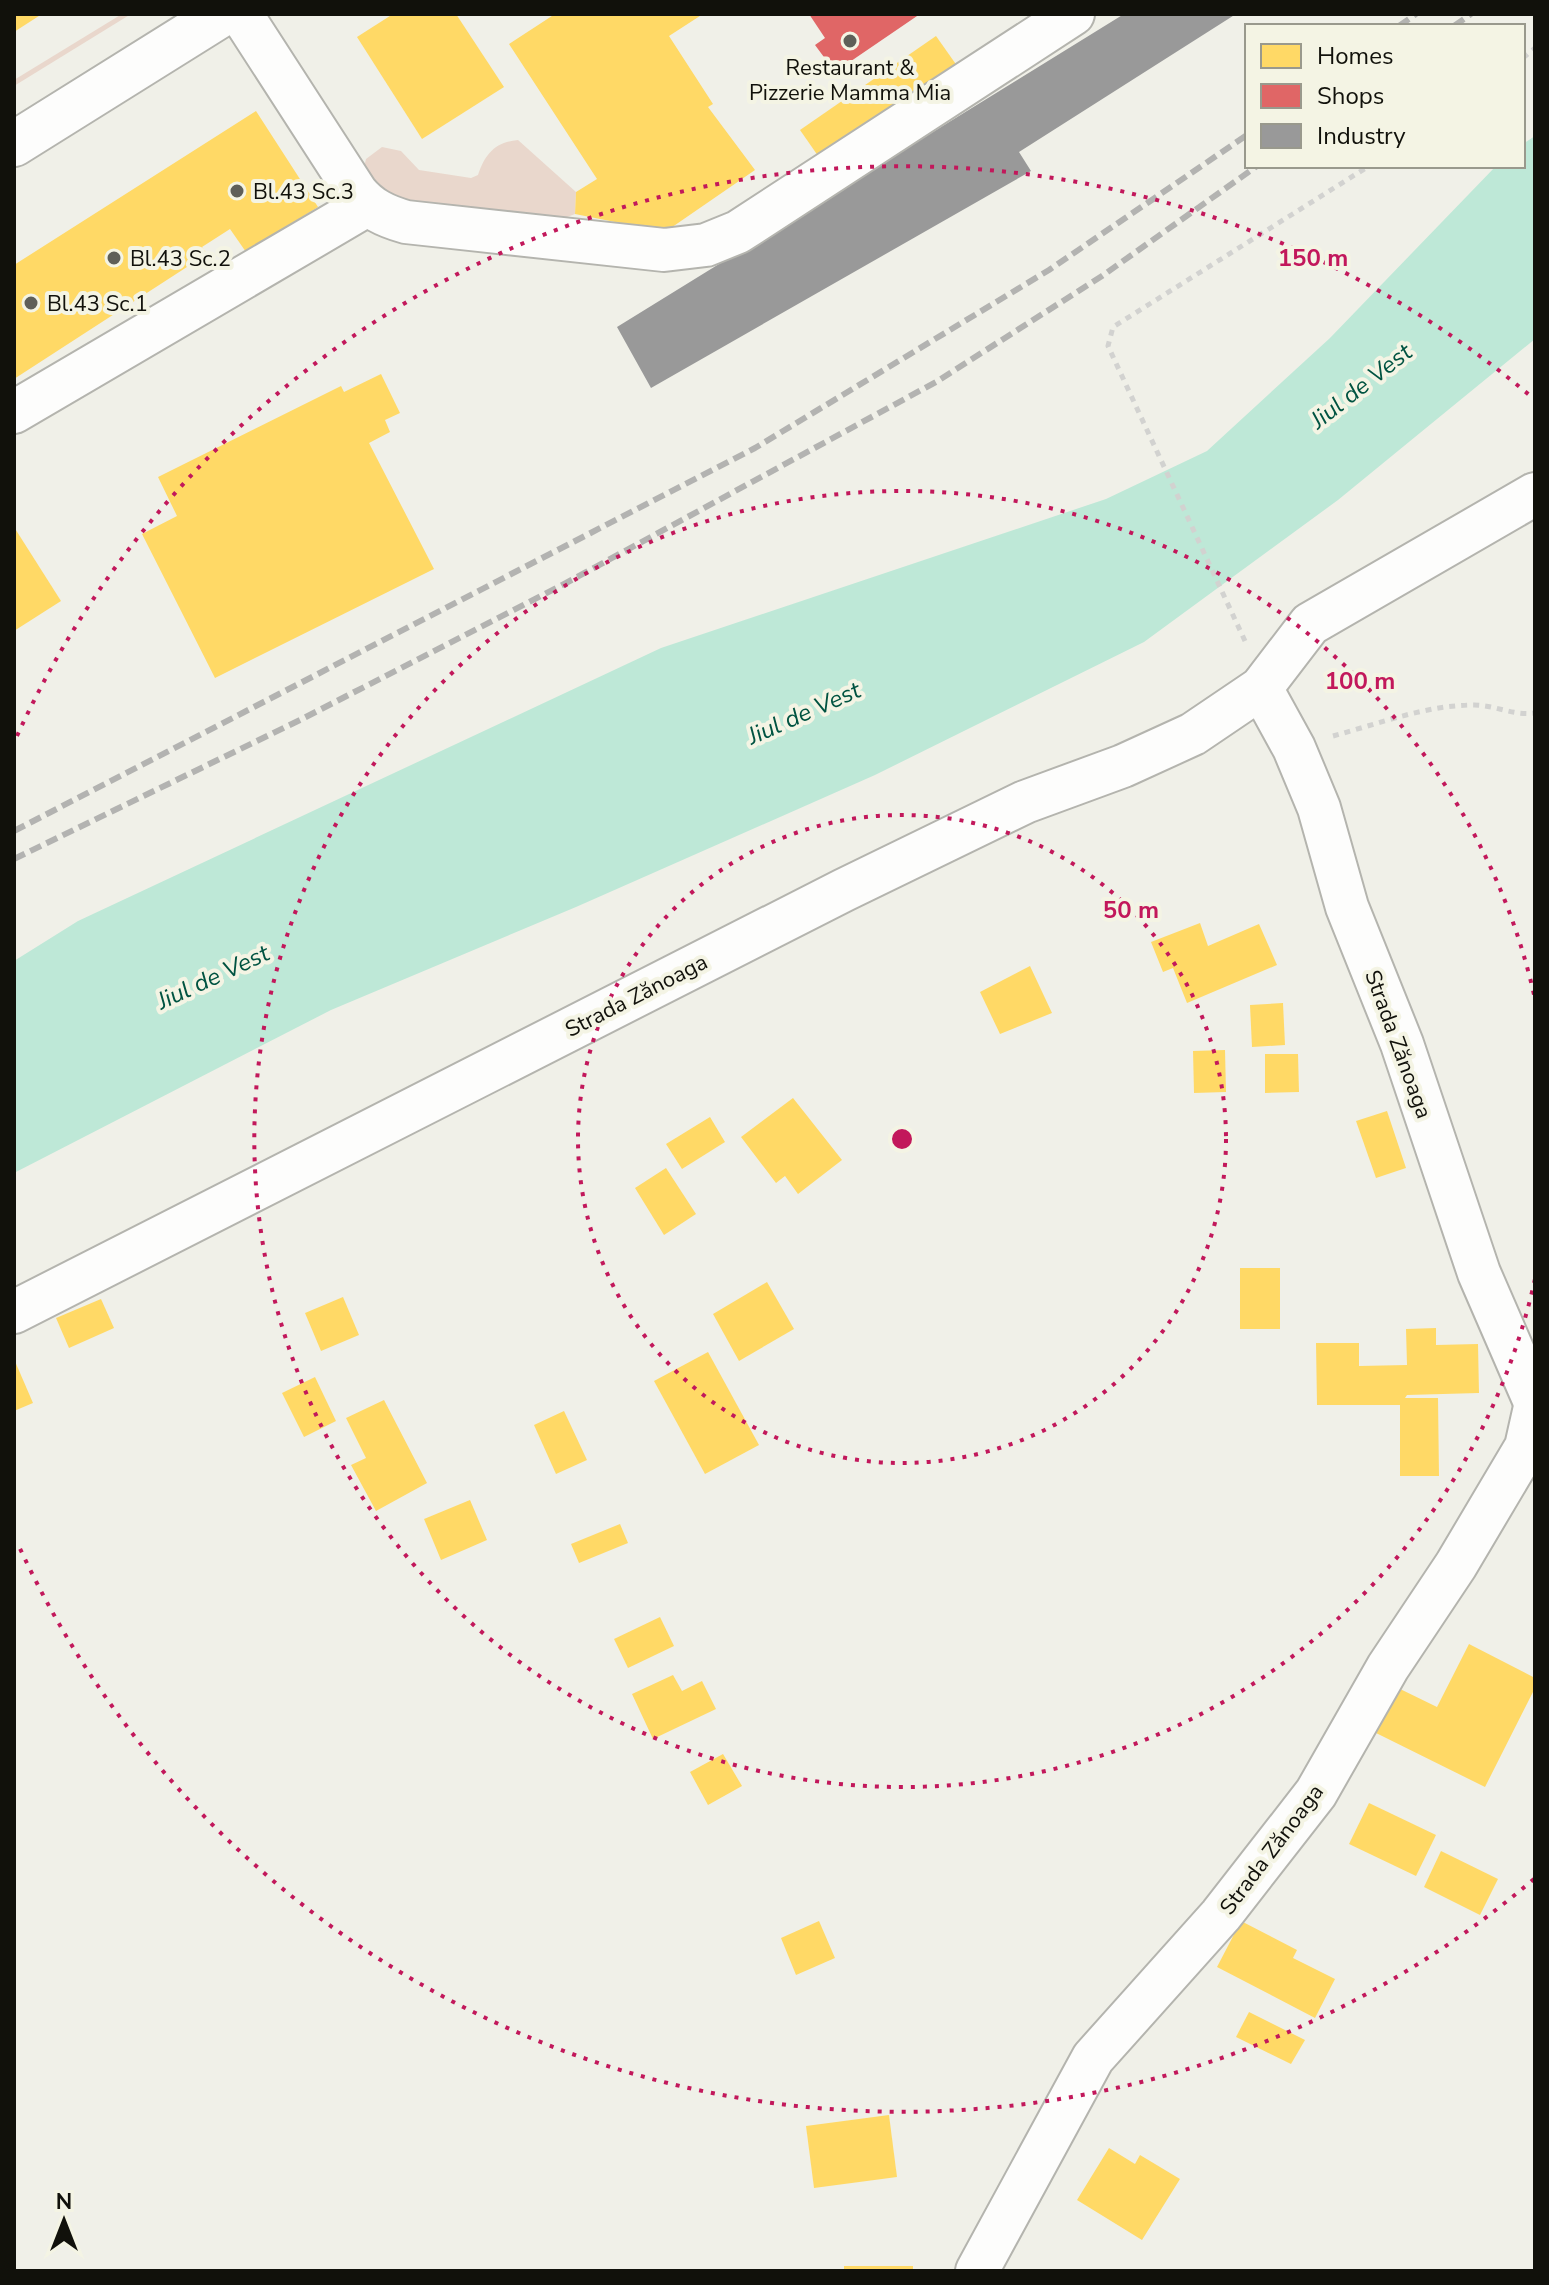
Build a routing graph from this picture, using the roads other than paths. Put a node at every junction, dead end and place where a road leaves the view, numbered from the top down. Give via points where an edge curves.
1 (222, 14) edge
2 (241, 14) edge
3 (1073, 14) edge
4 (14, 144) edge
5 (367, 205) junction
6 (14, 412) edge
7 (1535, 494) edge
8 (1261, 688) junction
9 (14, 1312) edge
10 (1535, 1404) edge
11 (977, 2271) edge

1 - 4 main road
2 - 5 street
3 - 5 street via 738,232 706,245 664,250 406,222
5 - 6 street
7 - 8 street, Strada Zănoaga via 1310,624
8 - 9 street, Strada Zănoaga via 1193,734 941,842
8 - 10 street, Strada Zănoaga via 1319,808 1347,907 1402,1044 1479,1273
10 - 11 street, Strada Zănoaga via 1526,1447 1316,1793 1221,1915 1093,2058

